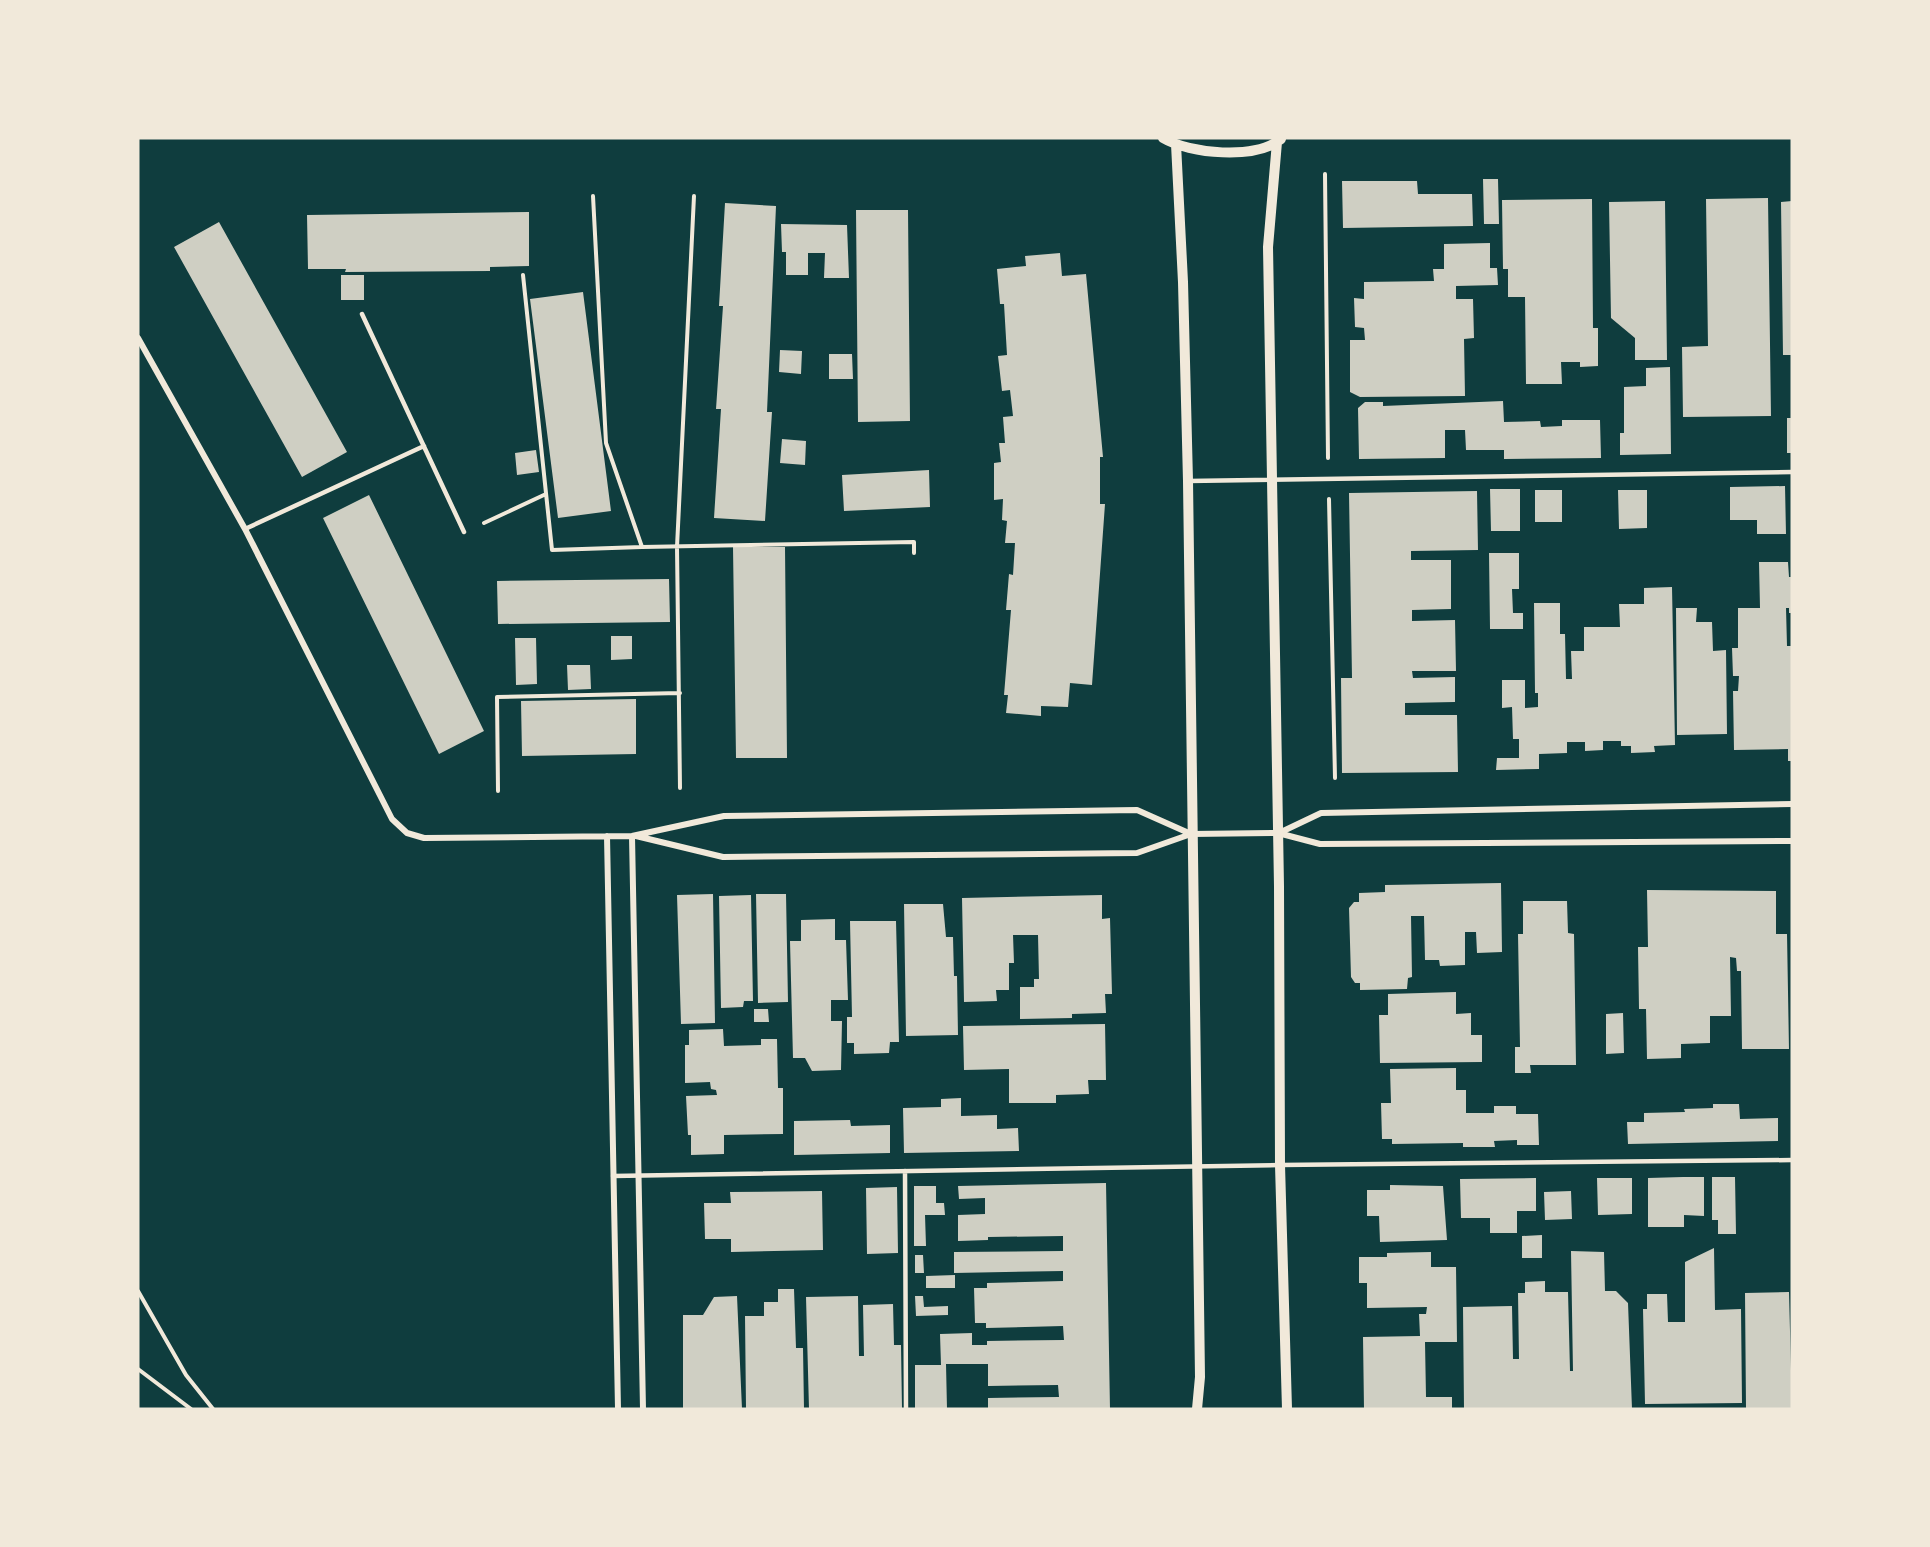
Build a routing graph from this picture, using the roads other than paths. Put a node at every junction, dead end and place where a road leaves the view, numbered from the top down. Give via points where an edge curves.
1 (1163, 138) edge
2 (1280, 140) edge
3 (1176, 144) junction
4 (362, 314) dead end
5 (138, 338) edge
6 (424, 446) junction
7 (1792, 472) edge
8 (1271, 480) junction
9 (1188, 481) junction
10 (245, 529) junction
11 (464, 532) road end
12 (1792, 804) edge
13 (1278, 833) junction
14 (1191, 834) junction
15 (607, 836) junction
16 (632, 836) junction
17 (1792, 840) edge
18 (1792, 1160) edge
19 (1280, 1165) junction
20 (1196, 1167) junction
21 (905, 1171) junction
22 (638, 1175) junction
23 (613, 1176) junction
24 (618, 1409) edge
25 (643, 1409) edge
26 (906, 1409) edge
27 (1197, 1409) edge
28 (1287, 1409) edge

1 - 3 street
2 - 3 street via 1249,150 1220,152
2 - 8 street via 1268,246
3 - 9 street
4 - 6 lane
5 - 10 street
6 - 10 lane
6 - 11 lane
7 - 8 lane
8 - 9 lane
8 - 13 street
9 - 14 street
10 - 15 street via 392,819 407,833 424,838
12 - 13 street via 1321,813
13 - 14 street
13 - 17 street via 1320,844
13 - 19 street
14 - 16 street via 1137,853 723,857
14 - 16 street via 1137,810 724,816
14 - 20 street
15 - 16 street
15 - 23 street
16 - 22 street
18 - 19 lane
19 - 20 lane
19 - 28 street
20 - 21 lane
20 - 27 street via 1200,1377
21 - 22 lane
21 - 26 lane
22 - 23 lane
22 - 25 street
23 - 24 street

